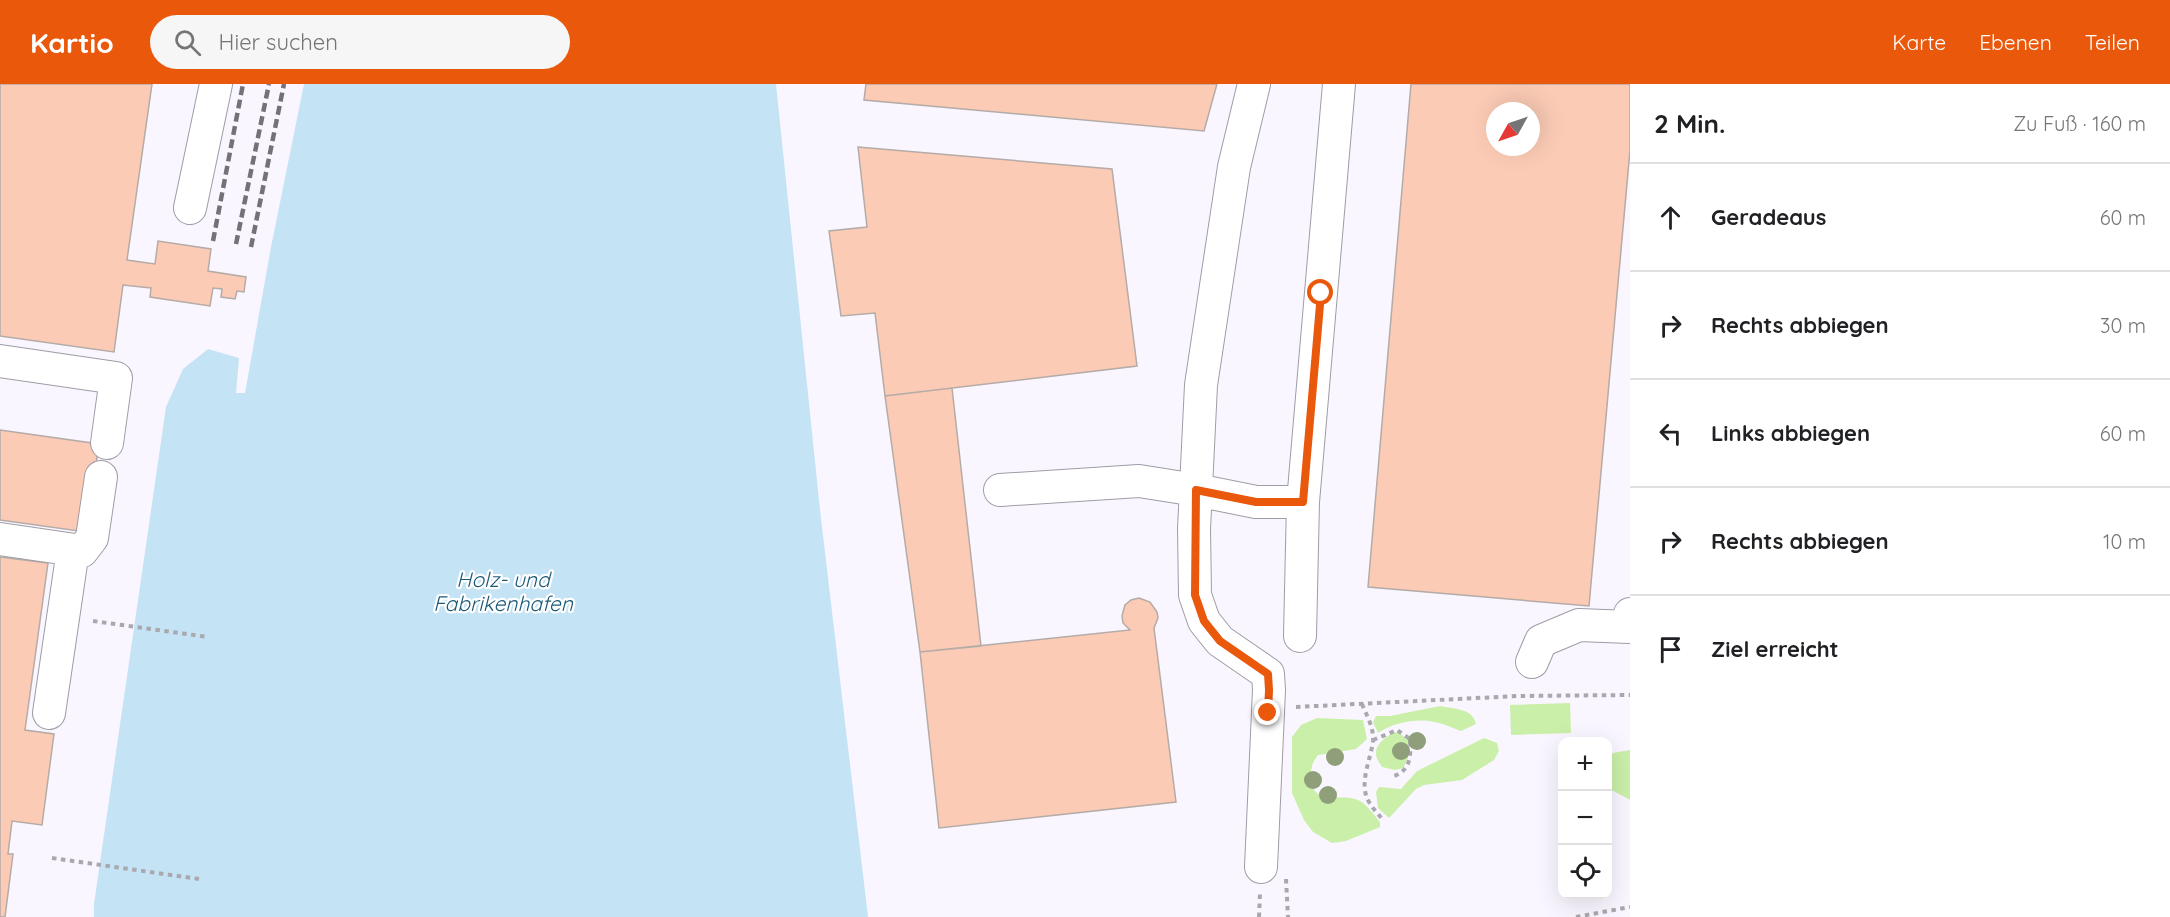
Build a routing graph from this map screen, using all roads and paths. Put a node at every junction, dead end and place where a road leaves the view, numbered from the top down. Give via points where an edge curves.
1 (216, 84) edge
2 (1254, 84) edge
3 (1339, 84) edge
4 (190, 208) dead end
5 (0, 361) edge
6 (107, 443) dead end
7 (102, 477) dead end
8 (1000, 490) dead end
9 (1196, 490) junction
10 (1303, 502) junction
11 (0, 539) edge
12 (73, 550) junction
13 (1630, 614) edge
14 (93, 621) dead end
15 (1300, 636) dead end
16 (208, 637) dead end
17 (1532, 662) dead end
18 (1630, 694) edge
19 (1362, 704) junction
20 (1290, 707) dead end
21 (49, 713) dead end
22 (1373, 740) junction
23 (1394, 776) dead end
24 (1384, 821) dead end
25 (52, 858) dead end
26 (1273, 872) joint
27 (199, 879) dead end
28 (1630, 907) edge
29 (1288, 917) edge
30 (1576, 917) edge

1 - 4 lane
2 - 9 lane via 1234,167 1202,374
3 - 10 lane
5 - 6 lane via 116,378
7 - 12 lane via 93,538 82,551
8 - 9 lane via 1139,481
9 - 10 lane via 1256,502
9 - 26 lane via 1195,595 1204,621 1220,641 1268,674
10 - 15 lane
11 - 12 lane
12 - 21 lane
13 - 17 lane via 1629,627 1579,625 1541,641
14 - 16 path
18 - 19 path
19 - 20 path
19 - 22 path
22 - 23 path via 1397,730 1410,739 1408,765
22 - 24 path via 1366,796
25 - 27 path
26 - 29 path
28 - 30 path

